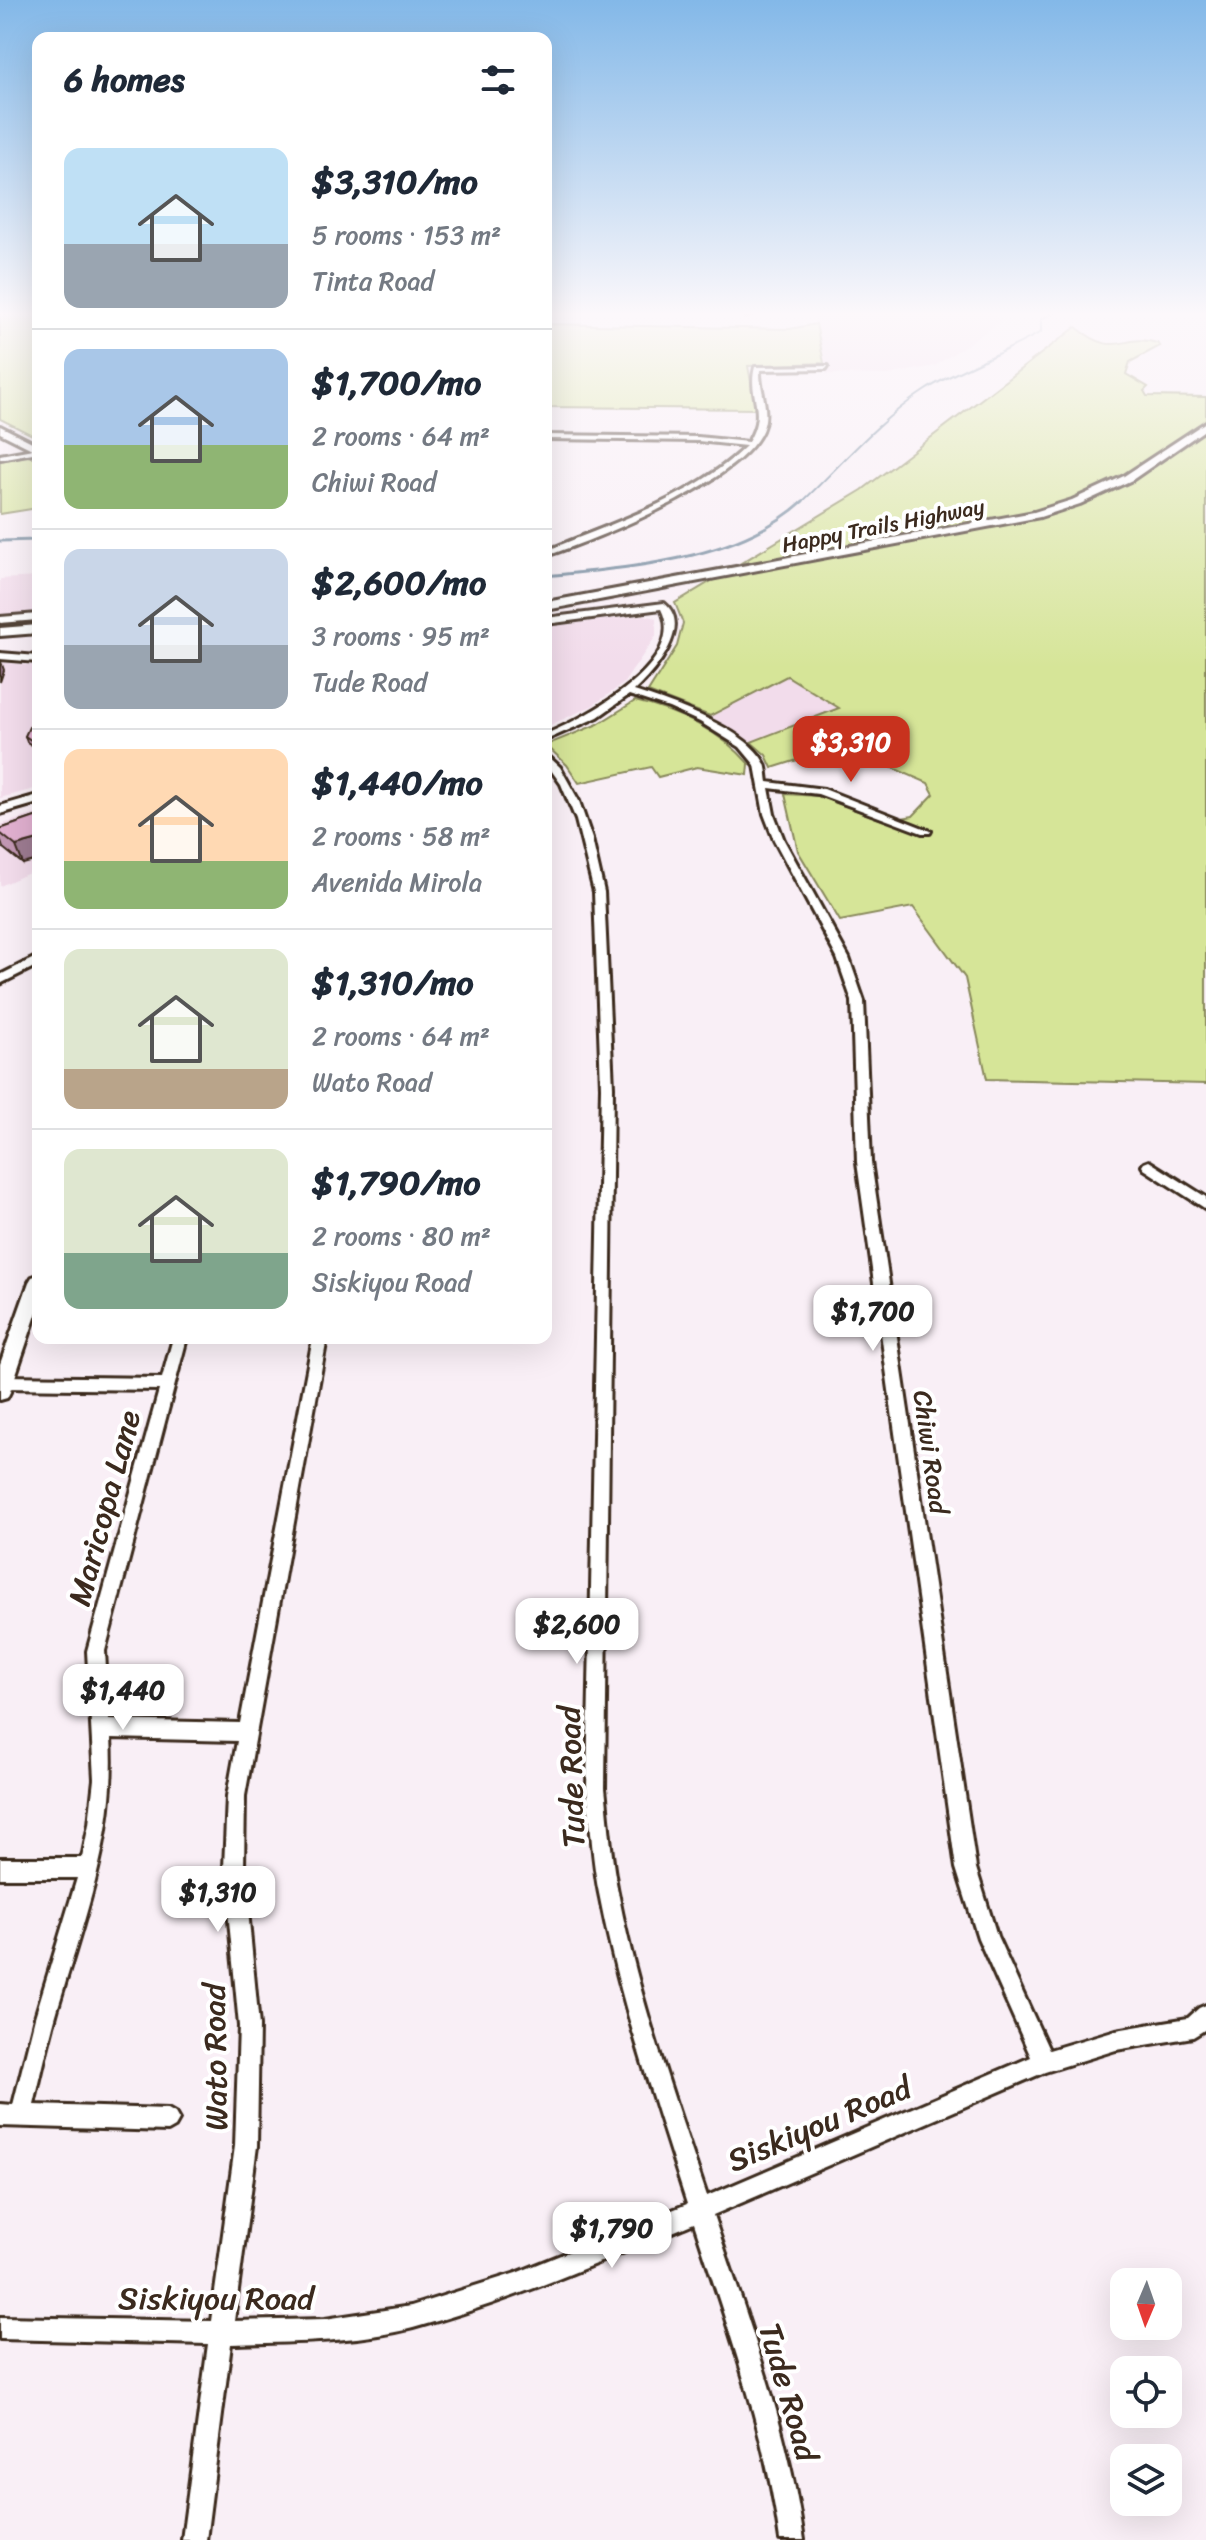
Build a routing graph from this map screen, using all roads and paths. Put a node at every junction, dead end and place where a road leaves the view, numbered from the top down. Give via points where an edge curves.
1 (3, 431) edge
2 (758, 431) edge
3 (1181, 431) edge
4 (1198, 431) edge
5 (552, 437) edge
6 (750, 444) junction
7 (32, 446) edge
8 (32, 450) edge
9 (0, 457) edge
10 (552, 551) edge
11 (552, 594) edge
12 (552, 605) edge
13 (32, 618) edge
14 (0, 620) edge
15 (552, 620) edge
16 (32, 629) edge
17 (0, 632) edge
18 (32, 639) edge
19 (0, 642) edge
20 (0, 656) edge
21 (32, 659) edge
22 (631, 693) junction
23 (552, 734) edge
24 (552, 764) edge
25 (765, 785) junction
26 (32, 801) edge
27 (0, 810) edge
28 (926, 831) dead end
29 (32, 963) edge
30 (0, 980) edge
31 (1149, 1166) dead end
32 (1206, 1204) edge
33 (32, 1299) edge
34 (178, 1344) edge
35 (319, 1344) edge
36 (168, 1384) junction
37 (1, 1385) edge
38 (102, 1729) junction
39 (247, 1732) junction
40 (0, 1868) edge
41 (90, 1868) junction
42 (1202, 2026) edge
43 (1044, 2062) junction
44 (10, 2116) edge
45 (168, 2120) dead end
46 (700, 2210) junction
47 (0, 2328) edge
48 (222, 2333) junction
49 (194, 2540) edge
50 (792, 2540) edge

1 - 7 street
2 - 6 street
3 - 11 main road, Happy Trails Highway via 1111,473 1022,507
4 - 12 main road, Happy Trails Highway via 1128,478 1036,515
5 - 6 street
6 - 10 street via 743,455 705,481
8 - 9 street
13 - 14 street
15 - 22 street via 664,606 671,617 670,638
16 - 17 main road
18 - 19 main road
20 - 21 street
22 - 23 street
22 - 25 street, Chiwi Road via 672,706 743,745 760,764
24 - 46 street, Tude Road via 566,780 599,892 607,1087 596,1788 608,1893 626,1973
25 - 28 street via 820,791
25 - 43 street, Chiwi Road via 779,840 843,958 858,1001 864,1162 966,1868 988,1938
26 - 27 street
29 - 30 street
31 - 32 street
33 - 37 street
34 - 36 street, Maricopa Lane
35 - 39 street, Wato Road
36 - 37 street
36 - 38 street, Maricopa Lane via 96,1651
38 - 39 street
38 - 41 street, Maricopa Lane via 102,1799
39 - 48 street, Wato Road via 236,1796 234,1868 249,2026 246,2146
40 - 41 street
41 - 44 street, Maricopa Lane
42 - 43 street, Siskiyou Road via 1116,2040
43 - 46 street, Siskiyou Road
44 - 45 street
46 - 48 street, Siskiyou Road via 516,2284 411,2317 325,2330
46 - 50 street, Tude Road via 764,2400
47 - 48 street, Siskiyou Road
48 - 49 street, Wato Road

